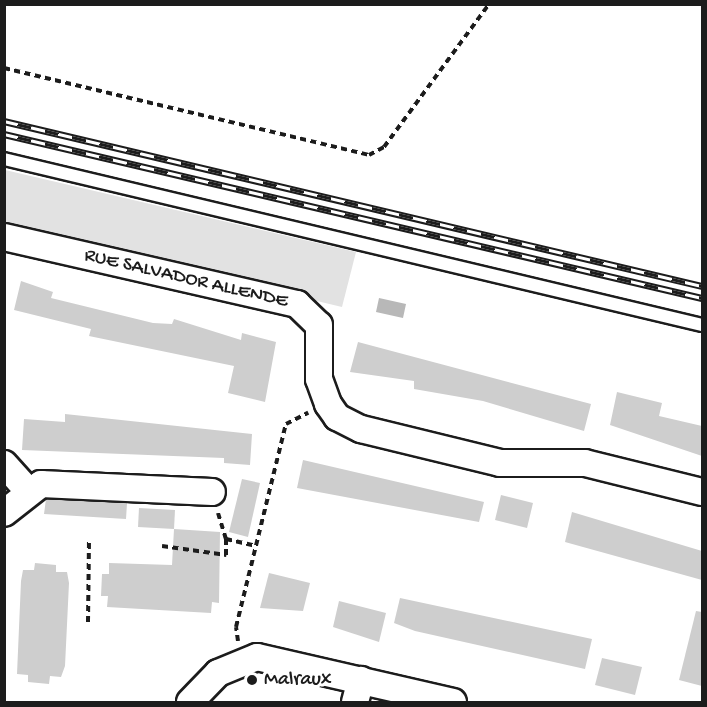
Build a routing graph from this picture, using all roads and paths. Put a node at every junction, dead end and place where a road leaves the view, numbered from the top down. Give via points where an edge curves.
1 (489, 4) edge
2 (4, 68) edge
3 (4, 159) edge
4 (4, 237) edge
5 (702, 325) edge
6 (328, 404) junction
7 (4, 464) edge
8 (28, 491) junction
9 (212, 492) joint
10 (702, 492) edge
11 (4, 513) edge
12 (226, 539) junction
13 (89, 542) dead end
14 (162, 546) dead end
15 (256, 546) junction
16 (88, 622) dead end
17 (240, 660) junction
18 (358, 691) edge
19 (190, 702) edge
20 (453, 702) edge

1 - 2 path via 384,147 369,155
3 - 5 lane
4 - 6 street, RUE SALVADOR ALLENDE via 297,304 319,326 319,379
6 - 10 street via 337,417 361,429 489,460 585,463
6 - 15 path via 286,424
7 - 8 street
8 - 9 street via 41,484
8 - 11 street
9 - 12 path
12 - 14 path via 226,555
12 - 15 path
13 - 16 path
15 - 17 path via 236,627
17 - 18 street via 257,657
17 - 19 street via 218,674
18 - 20 street

